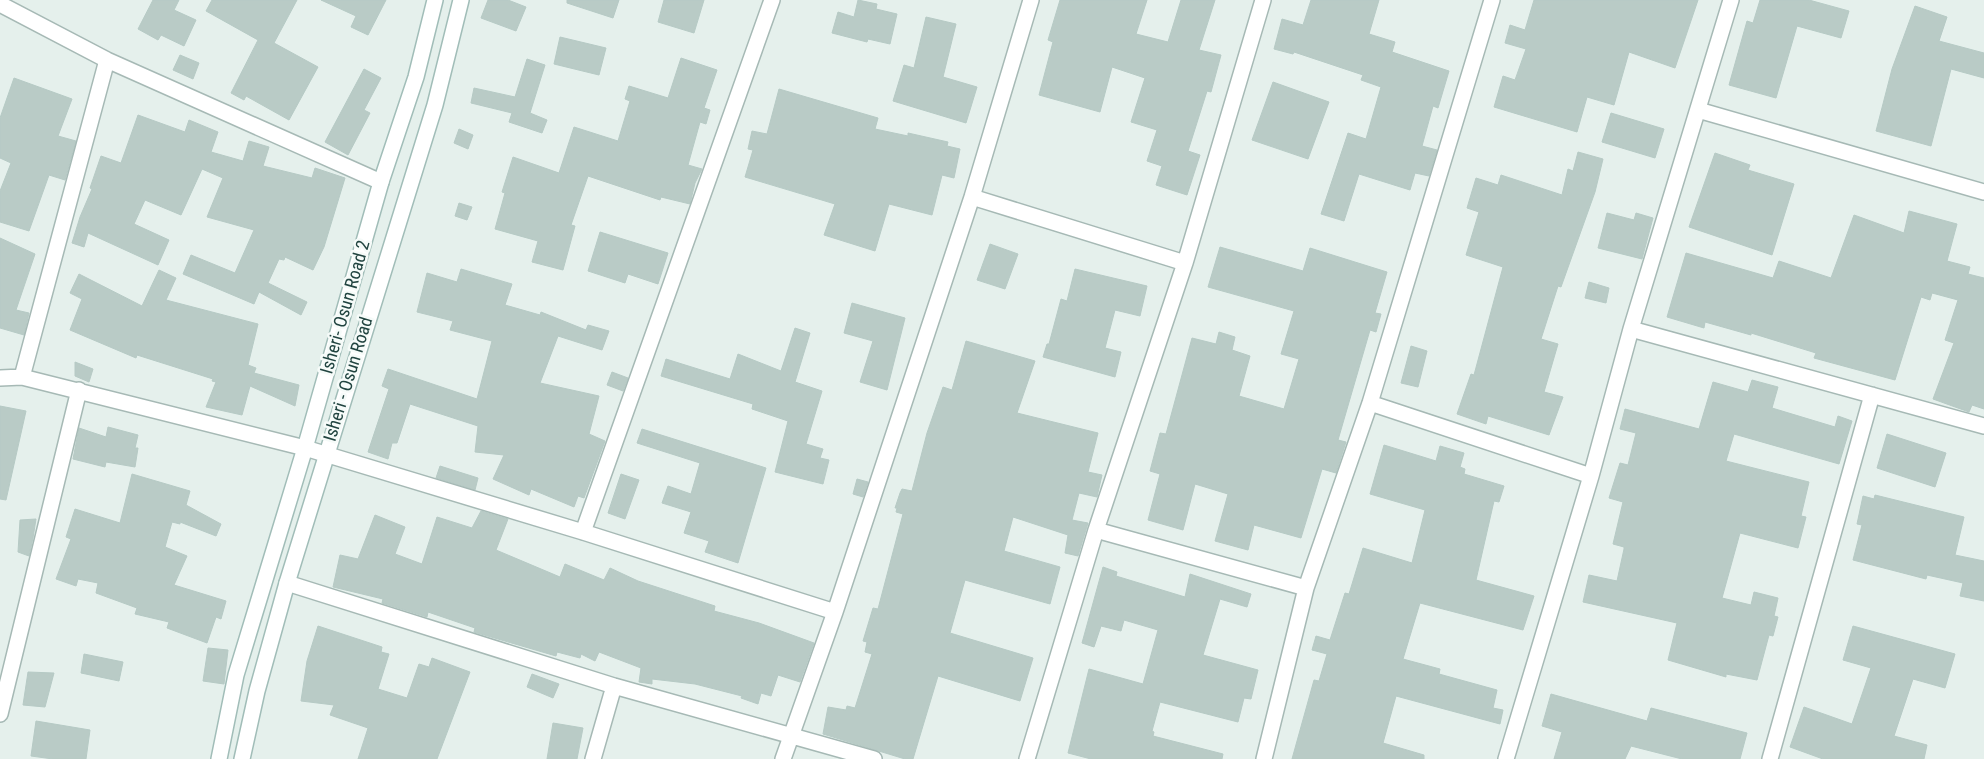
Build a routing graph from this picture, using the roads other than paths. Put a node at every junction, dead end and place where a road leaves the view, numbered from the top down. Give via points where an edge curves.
1 (435, 0) edge
2 (460, 0) edge
3 (772, 0) edge
4 (1031, 0) edge
5 (1263, 0) edge
6 (1492, 0) edge
7 (1731, 0) edge
8 (0, 4) edge
9 (107, 60) junction
10 (1698, 110) junction
11 (381, 182) junction
12 (1984, 192) edge
13 (972, 197) junction
14 (1185, 263) junction
15 (1631, 329) junction
16 (22, 377) junction
17 (0, 378) edge
18 (79, 390) junction
19 (1872, 395) junction
20 (1370, 403) junction
21 (1984, 426) edge
22 (305, 448) junction
23 (325, 454) junction
24 (1591, 476) junction
25 (1096, 530) junction
26 (582, 532) junction
27 (287, 583) junction
28 (1306, 588) junction
29 (835, 612) junction
30 (614, 686) junction
31 (0, 714) edge
32 (792, 736) junction
33 (219, 759) edge
34 (242, 759) edge
35 (593, 759) edge
36 (783, 759) edge
37 (874, 759) edge
38 (1027, 759) edge
39 (1265, 759) edge
40 (1506, 759) edge
41 (1770, 759) edge

1 - 11 street, Isheri- Osun Road 2 via 416,78
2 - 23 street, Isheri - Osun Road via 435,105
3 - 26 street
4 - 13 street
5 - 14 street
6 - 20 street
7 - 10 street
8 - 9 street
9 - 11 street
9 - 16 street
10 - 12 street
10 - 15 street
11 - 22 street, Isheri- Osun Road 2
13 - 14 street
13 - 29 street
14 - 25 street
15 - 19 street
15 - 24 street
16 - 17 street
16 - 18 street
18 - 22 street
18 - 31 street
19 - 21 street
19 - 41 street
20 - 24 street
20 - 28 street
22 - 23 street
22 - 33 street, Isheri- Osun Road 2 via 236,675
23 - 26 street
23 - 27 street, Isheri - Osun Road
24 - 40 street
25 - 28 street
25 - 38 street
26 - 29 street
27 - 30 street
27 - 34 street, Isheri - Osun Road via 257,690
28 - 39 street
29 - 32 street
30 - 32 street
30 - 35 street
32 - 36 street
32 - 37 street

